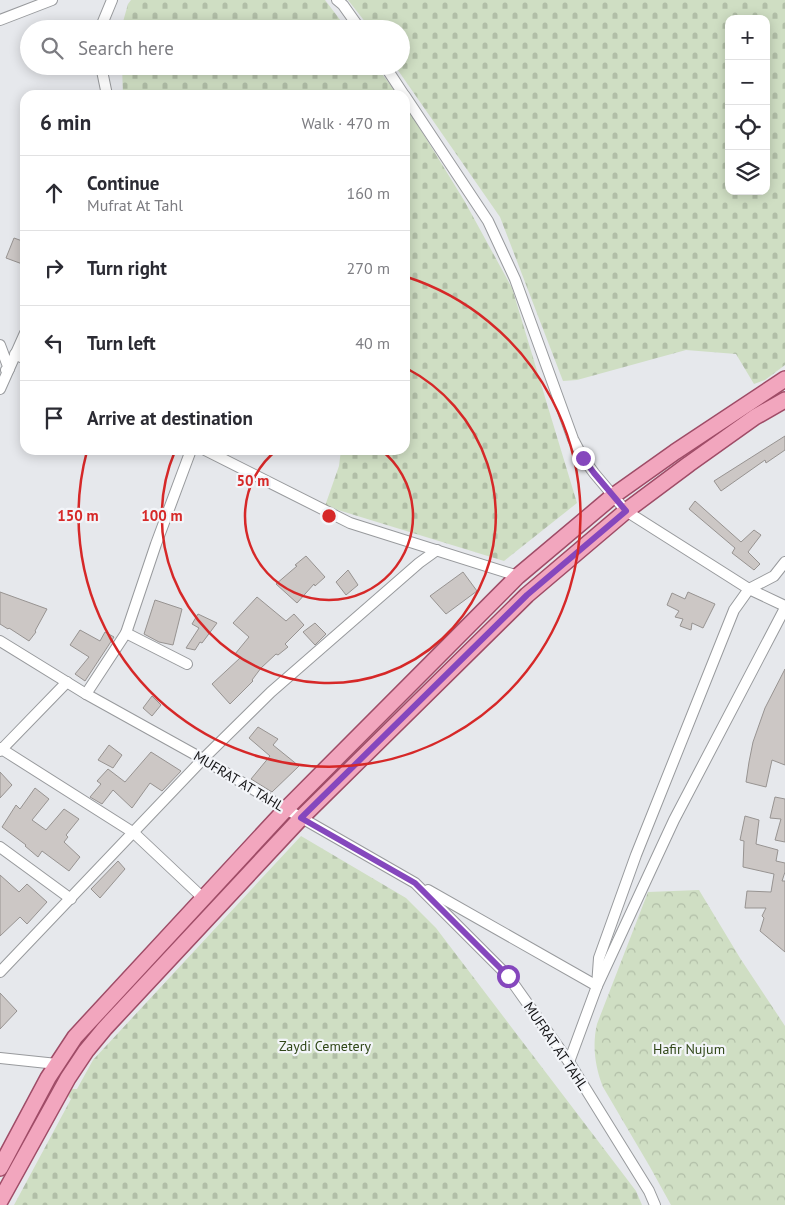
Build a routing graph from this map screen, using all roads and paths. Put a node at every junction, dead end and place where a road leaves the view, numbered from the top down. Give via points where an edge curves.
1 (52, 0) edge
2 (112, 0) edge
3 (338, 0) edge
4 (0, 20) edge
5 (104, 20) edge
6 (354, 20) edge
7 (103, 75) edge
8 (391, 75) edge
9 (106, 90) edge
10 (402, 90) edge
11 (410, 103) edge
12 (0, 345) edge
13 (20, 356) edge
14 (4, 370) edge
15 (785, 379) edge
16 (0, 389) edge
17 (785, 400) edge
18 (189, 455) edge
19 (215, 455) edge
20 (613, 496) junction
21 (626, 511) junction
22 (437, 550) junction
23 (785, 562) edge
24 (518, 576) junction
25 (749, 588) junction
26 (785, 607) edge
27 (126, 633) junction
28 (0, 641) edge
29 (187, 664) dead end
30 (67, 682) junction
31 (86, 694) junction
32 (1, 749) edge
33 (204, 760) junction
34 (286, 809) junction
35 (301, 818) junction
36 (134, 833) junction
37 (0, 847) edge
38 (415, 883) junction
39 (204, 898) junction
40 (71, 899) junction
41 (0, 972) edge
42 (597, 986) junction
43 (0, 1058) edge
44 (569, 1062) junction
45 (57, 1064) junction
46 (0, 1168) edge
47 (0, 1201) edge
48 (656, 1205) edge

1 - 4 street
2 - 5 street
3 - 6 street
7 - 9 street
8 - 10 street
11 - 20 street via 488,221 515,279 573,440
12 - 14 street
13 - 14 street
14 - 16 street
15 - 20 main road
17 - 21 main road via 748,422
18 - 27 street
19 - 22 street via 350,523
20 - 21 street
20 - 24 main road
21 - 25 street
21 - 35 main road via 527,595
22 - 24 street
22 - 33 street via 271,692
23 - 25 street via 774,576
24 - 34 main road
25 - 26 street
25 - 42 street via 734,610 636,855 599,958
26 - 42 street via 674,820
27 - 29 street
27 - 31 street
28 - 30 street, MUFRAT AT TAHL
30 - 31 street, MUFRAT AT TAHL
30 - 32 street
31 - 33 street, MUFRAT AT TAHL
32 - 36 street
33 - 34 street, MUFRAT AT TAHL
33 - 36 street
34 - 35 street, MUFRAT AT TAHL
34 - 39 main road
35 - 38 street, MUFRAT AT TAHL
35 - 47 main road via 86,1051
36 - 39 street
36 - 40 street
37 - 40 street
38 - 42 street
38 - 44 street, MUFRAT AT TAHL via 508,976
39 - 45 main road via 84,1027
40 - 41 street
42 - 44 street
43 - 45 street
44 - 48 street, MUFRAT AT TAHL
45 - 46 main road

